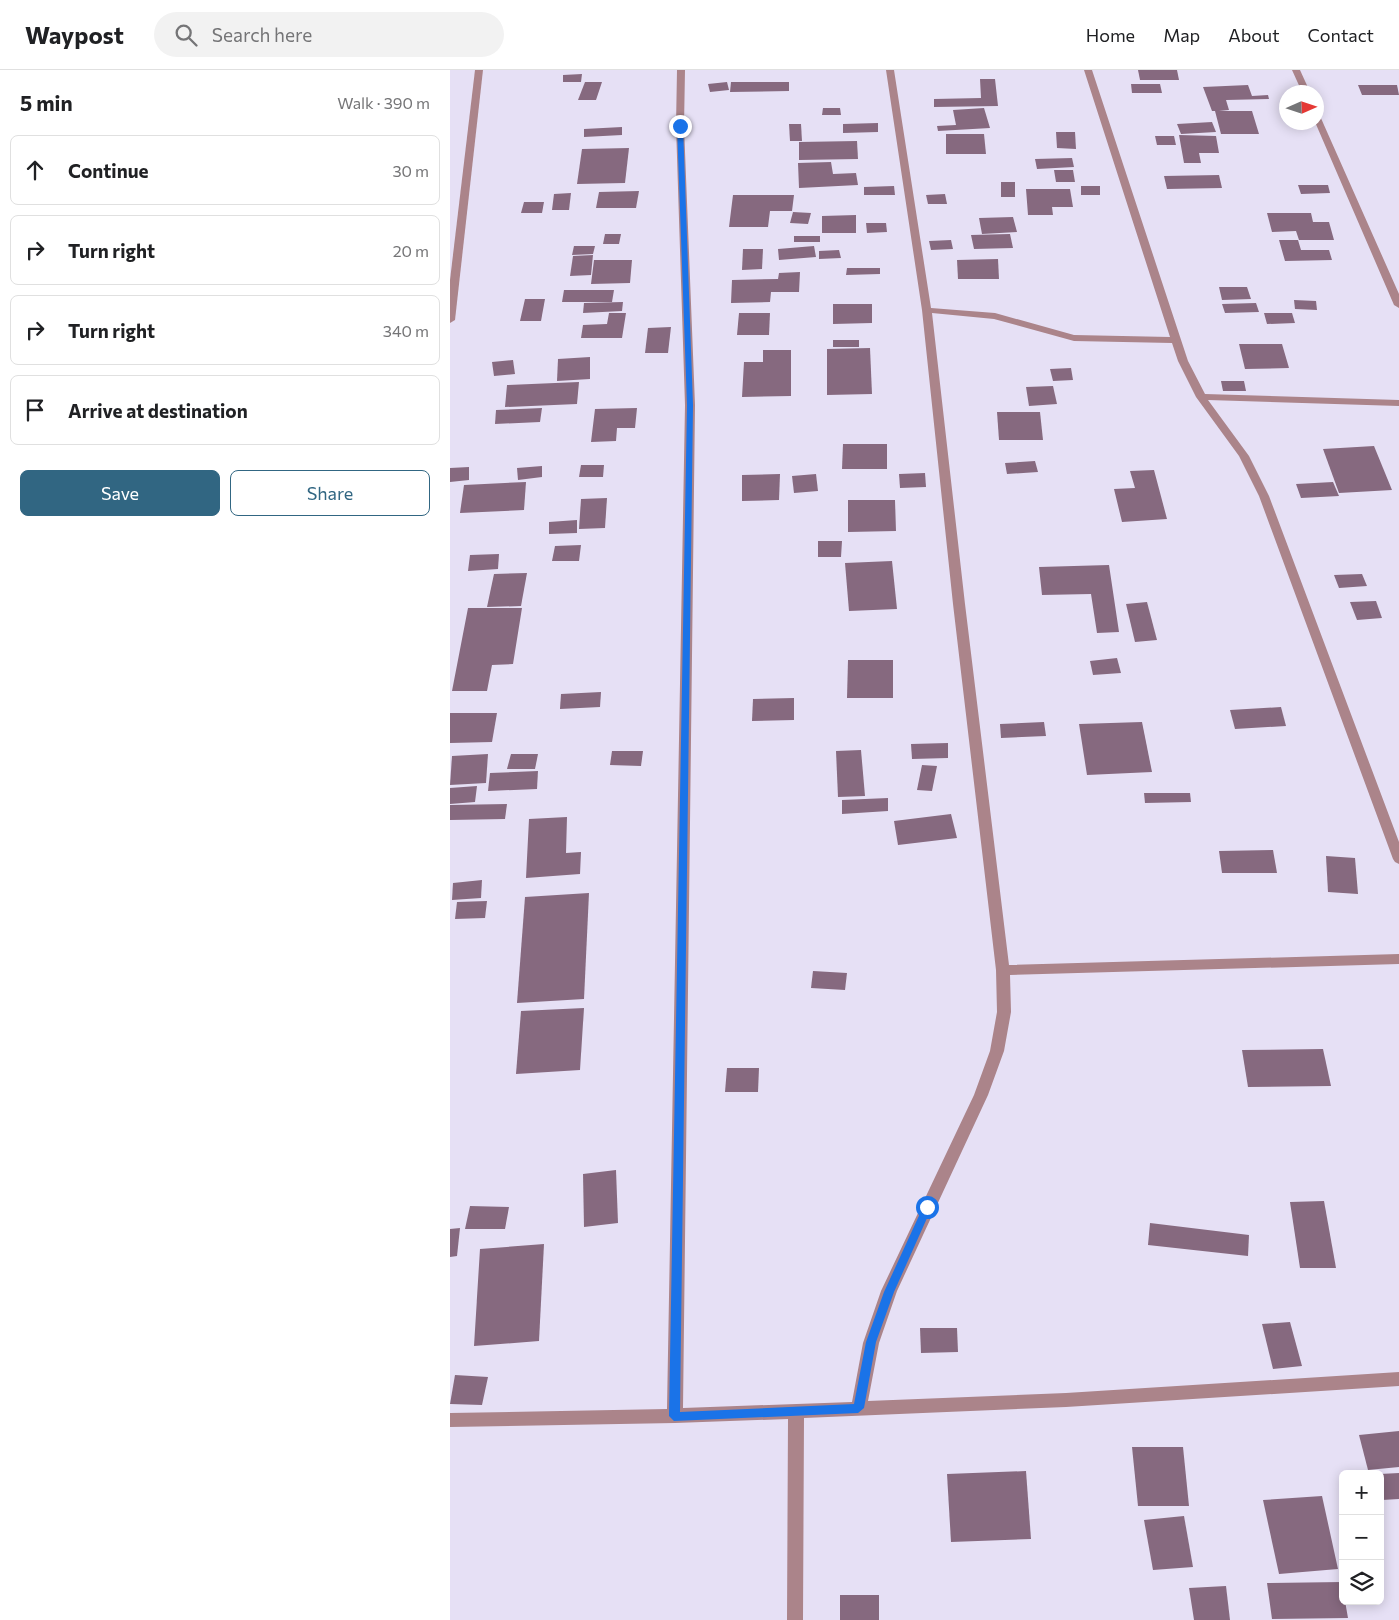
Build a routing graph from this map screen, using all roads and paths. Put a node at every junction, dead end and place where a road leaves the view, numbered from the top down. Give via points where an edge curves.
1 (479, 70) edge
2 (680, 70) edge
3 (890, 70) edge
4 (1088, 70) edge
5 (1296, 70) edge
6 (1303, 85) edge
7 (1322, 130) edge
8 (1399, 305) edge
9 (927, 310) junction
10 (450, 320) edge
11 (1175, 340) junction
12 (1201, 397) junction
13 (1399, 403) edge
14 (1399, 858) edge
15 (1399, 959) edge
16 (1003, 970) junction
17 (1399, 1379) edge
18 (858, 1408) junction
19 (796, 1412) junction
20 (674, 1416) junction
21 (450, 1420) edge
22 (796, 1620) edge

1 - 10 street
2 - 20 street via 690,405
3 - 9 street
4 - 11 street
5 - 6 street
7 - 8 street
9 - 11 street via 995,316 1074,338
9 - 16 street
11 - 12 street
12 - 13 street
12 - 14 street via 1244,456 1264,496
15 - 16 street
16 - 18 street via 1004,1012 997,1051 981,1095 889,1292 871,1342
17 - 18 street via 1066,1400
18 - 19 street
19 - 20 street
19 - 22 street
20 - 21 street

